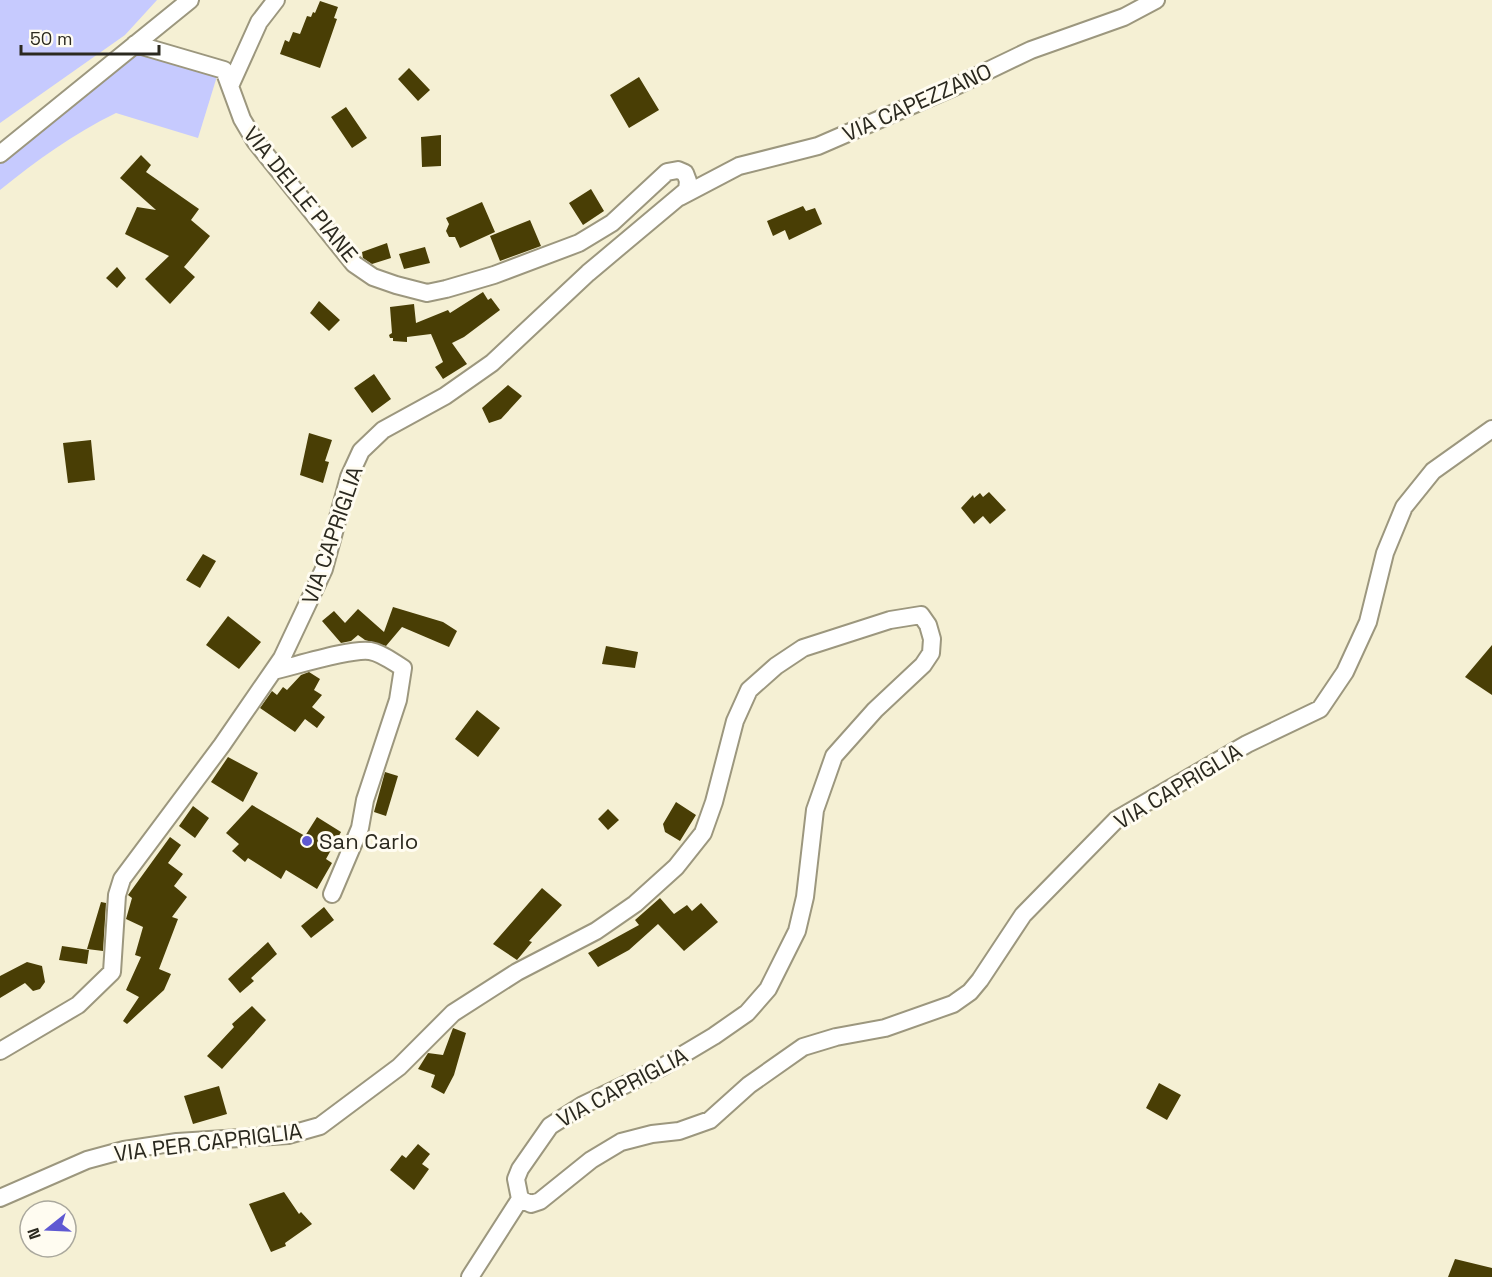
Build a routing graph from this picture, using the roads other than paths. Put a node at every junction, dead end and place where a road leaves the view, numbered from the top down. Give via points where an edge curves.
1 (190, 0) edge
2 (276, 0) edge
3 (1156, 0) edge
4 (135, 44) junction
5 (231, 84) junction
6 (0, 154) edge
7 (677, 199) junction
8 (1492, 429) edge
9 (273, 671) junction
10 (332, 894) dead end
11 (453, 1013) joint
12 (0, 1051) edge
13 (0, 1198) edge
14 (520, 1199) junction
15 (470, 1277) edge

1 - 4 street
2 - 5 street via 259,22
3 - 7 street, VIA CAPEZZANO via 1124,17 1031,50 818,146 739,166
4 - 5 street via 224,70
4 - 6 street
5 - 7 street, VIA DELLE PIANE via 242,119 255,141 354,264 374,277 427,293 494,275 579,243 612,222 667,171 685,172 687,190
7 - 9 street, VIA CAPRIGLIA via 588,273 492,363 445,396 373,437 361,451 349,477 331,550 313,596
8 - 14 street, VIA CAPRIGLIA via 1433,471 1404,507 1385,553 1368,622 1345,672 1320,709 1247,744 1116,820 1023,915 970,992 953,1004 919,1017 803,1047 749,1085 710,1120 679,1131 621,1142 591,1160 540,1201 531,1204
9 - 10 street via 369,651 382,654 403,668 398,700 360,828
9 - 12 street, VIA CAPRIGLIA via 122,879 117,895 112,972 78,1005
11 - 13 street, VIA PER CAPRIGLIA via 399,1067 320,1126 288,1135 177,1142 124,1150 87,1160
11 - 14 street, VIA CAPRIGLIA via 517,972 596,931 635,904 676,867 703,833 735,721 749,690 776,666 803,648 890,620 921,615 932,639 931,653 834,756 815,810 797,931 768,988 747,1013 714,1036 550,1126 520,1169 516,1179
14 - 15 street

